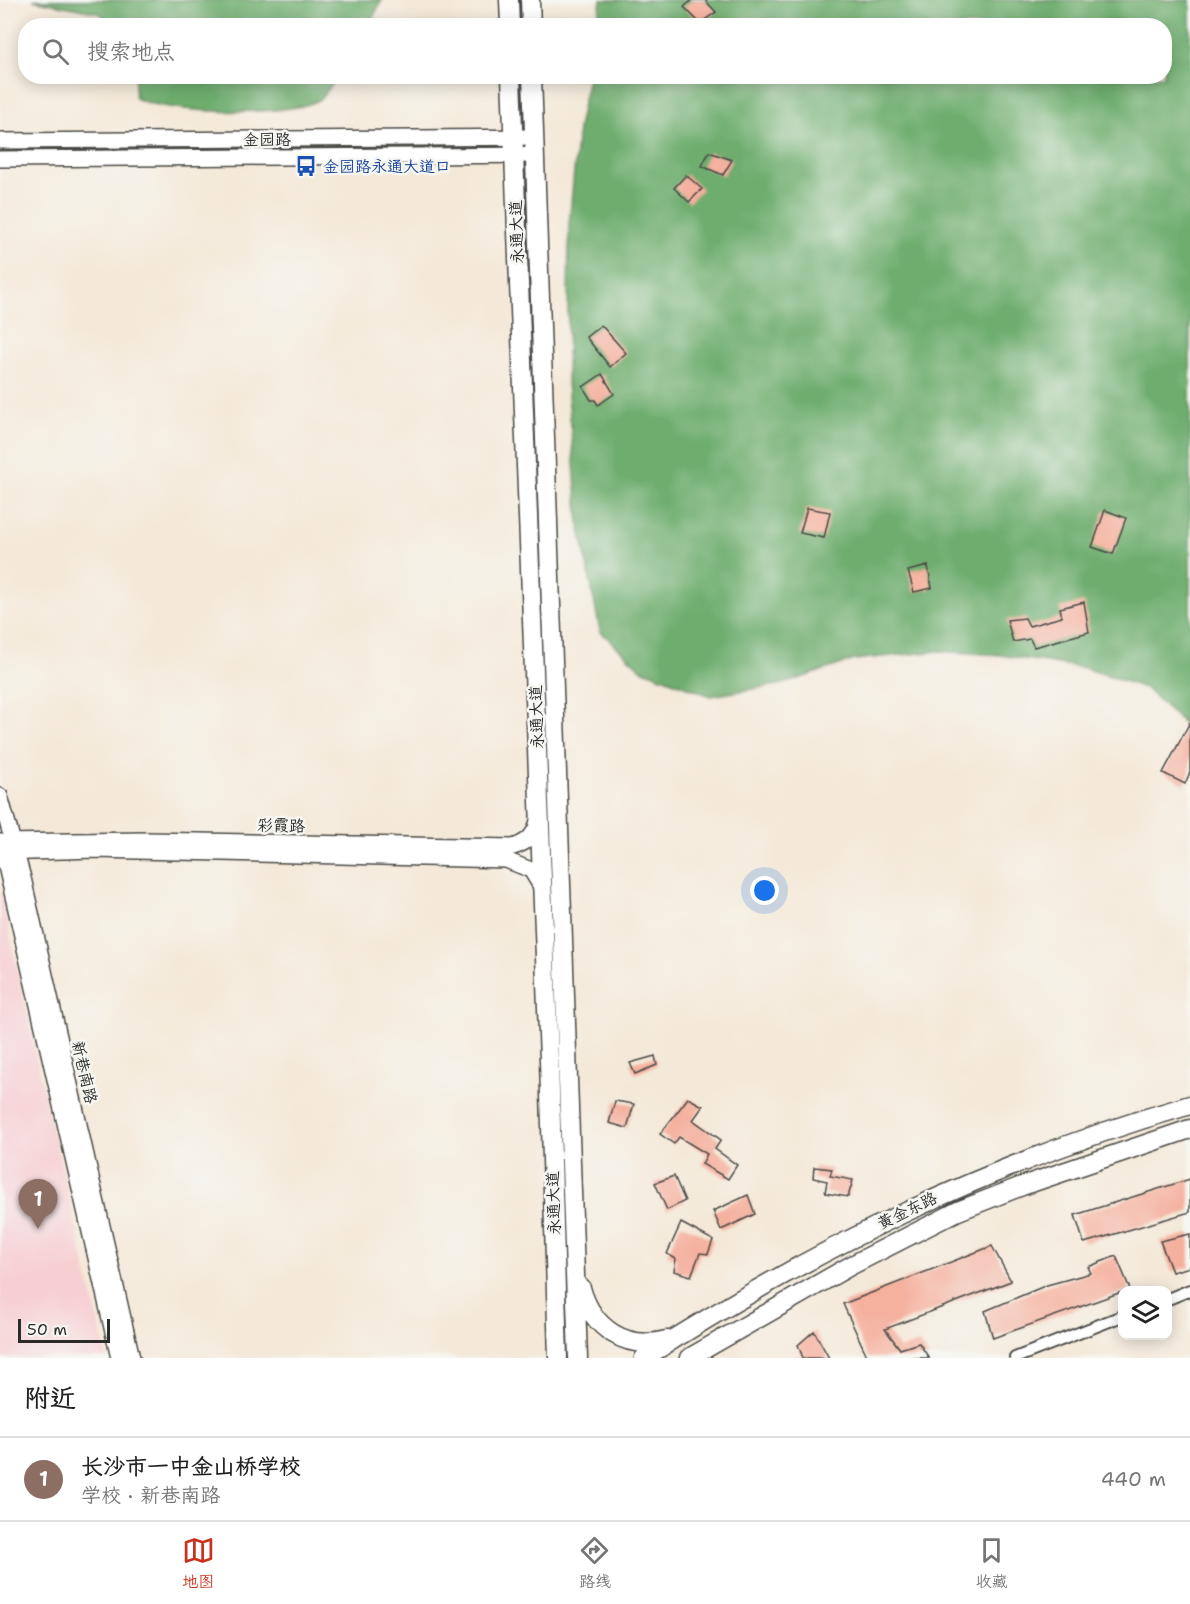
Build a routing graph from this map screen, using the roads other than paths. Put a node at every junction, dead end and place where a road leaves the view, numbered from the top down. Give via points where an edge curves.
1 (509, 0) edge
2 (530, 0) edge
3 (510, 18) edge
4 (531, 18) edge
5 (512, 84) edge
6 (532, 84) edge
7 (512, 99) junction
8 (480, 137) junction
9 (0, 141) edge
10 (514, 146) junction
11 (535, 146) junction
12 (482, 155) junction
13 (0, 159) edge
14 (515, 188) junction
15 (0, 796) edge
16 (540, 811) junction
17 (5, 847) edge
18 (543, 890) junction
19 (1190, 1105) edge
20 (1190, 1129) edge
21 (576, 1267) junction
22 (1190, 1290) edge
23 (1172, 1297) edge
24 (1118, 1318) edge
25 (685, 1333) junction
26 (119, 1358) edge
27 (132, 1358) edge
28 (558, 1358) edge
29 (578, 1358) edge
30 (644, 1358) edge
31 (689, 1358) edge
32 (1015, 1358) edge

1 - 3 main road
2 - 4 main road
5 - 7 main road, 永通大道
6 - 11 main road, 永通大道
7 - 8 main road via 502,125
7 - 10 main road, 永通大道
8 - 9 main road, 金园路
8 - 10 main road, 金园路
10 - 11 main road, 金园路
10 - 12 main road, 金园路
10 - 14 main road, 永通大道
11 - 21 main road, 永通大道
12 - 13 main road, 金园路
12 - 14 main road via 505,169
14 - 16 main road, 永通大道
15 - 17 main road, 新巷南路
16 - 17 main road, 彩霞路 via 532,836 513,847 146,840
16 - 18 main road, 永通大道
17 - 18 main road, 彩霞路 via 506,860 531,870
17 - 26 main road, 新巷南路
17 - 27 main road, 新巷南路
18 - 28 main road, 永通大道
19 - 25 main road, 黄金东路 via 1026,1160 925,1201 824,1252
20 - 31 main road, 黄金东路 via 958,1211 850,1266
21 - 25 main road via 591,1314 612,1335 648,1344
21 - 29 main road, 永通大道
22 - 23 street
24 - 32 street
25 - 30 main road, 黄金东路

